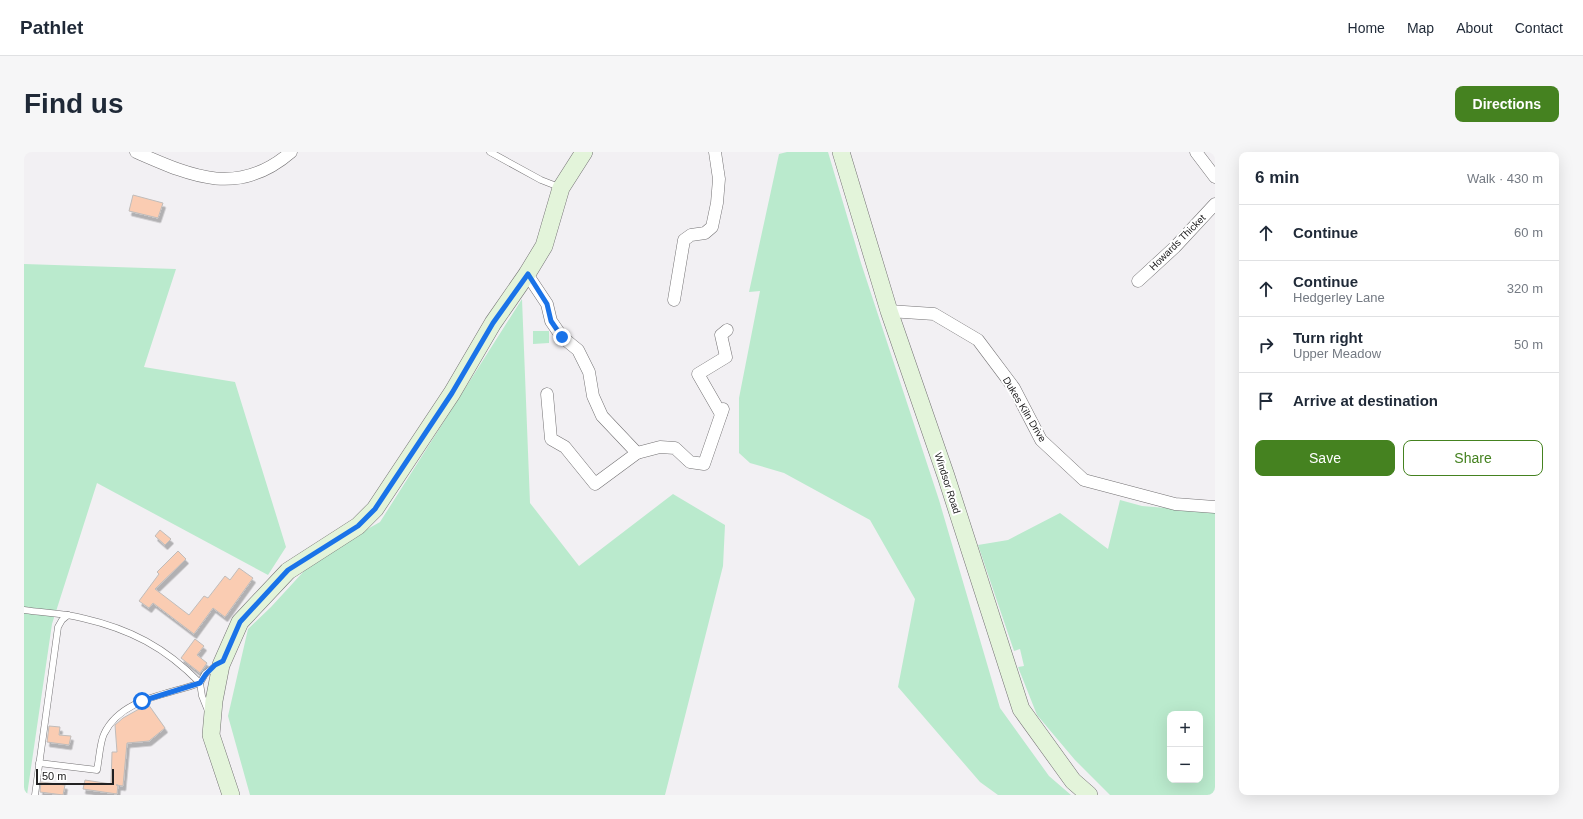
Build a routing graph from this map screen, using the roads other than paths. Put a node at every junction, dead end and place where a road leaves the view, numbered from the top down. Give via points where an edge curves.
1 (136, 152) edge
2 (291, 152) edge
3 (490, 152) edge
4 (584, 152) edge
5 (715, 152) edge
6 (841, 152) edge
7 (1196, 152) edge
8 (1215, 177) edge
9 (561, 188) junction
10 (1215, 204) edge
11 (528, 274) junction
12 (1138, 281) dead end
13 (674, 300) dead end
14 (889, 311) junction
15 (727, 330) dead end
16 (547, 394) dead end
17 (637, 454) junction
18 (1215, 507) edge
19 (24, 610) edge
20 (68, 615) junction
21 (223, 661) junction
22 (200, 683) junction
23 (212, 720) junction
24 (39, 763) junction
25 (35, 795) edge
26 (231, 795) edge
27 (1089, 795) edge

1 - 2 street via 199,177 217,180 236,179 266,170
3 - 9 lane
4 - 9 street
5 - 13 street via 719,179 712,227 705,233 692,234 684,240
6 - 14 street, Windsor Road
7 - 8 street
9 - 11 street via 544,246
10 - 12 street, Howards Thicket via 1175,247
11 - 17 street via 547,304 551,321 562,337 578,350 589,372 593,396 602,416
11 - 21 street via 493,323 452,393 375,509 358,526 288,570 240,622
14 - 18 street, Dukes Kiln Drive via 934,314 978,340 1014,388 1042,440 1084,480 1175,504
14 - 27 street, Windsor Road via 946,476 1021,709 1073,781
15 - 17 street via 721,335 726,357 698,374 722,412 704,464 690,462 675,448 660,447
16 - 17 street via 551,439 565,447 595,484
19 - 20 lane
20 - 22 lane via 138,636 171,656
20 - 24 lane via 58,627
21 - 22 lane via 215,665
21 - 23 street
22 - 23 lane via 202,696
22 - 24 lane via 142,701 123,711 103,734 97,770
23 - 26 street via 211,734
24 - 25 lane

